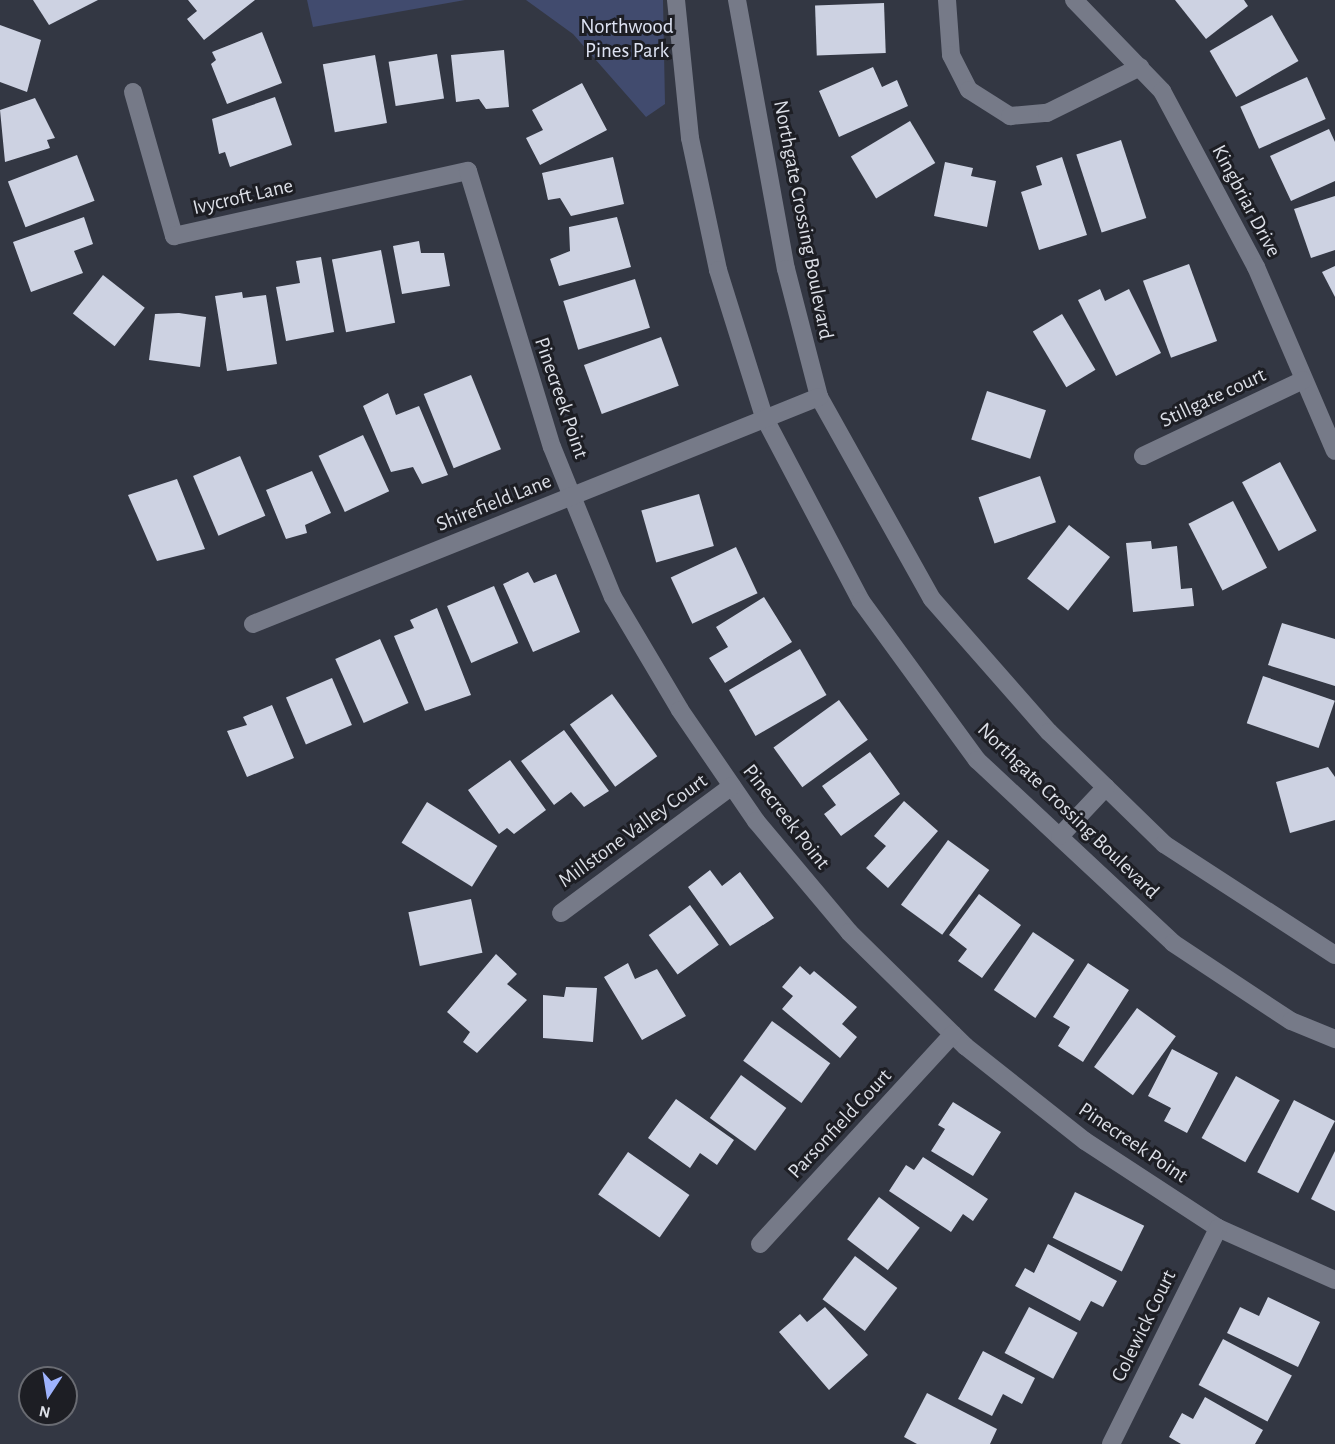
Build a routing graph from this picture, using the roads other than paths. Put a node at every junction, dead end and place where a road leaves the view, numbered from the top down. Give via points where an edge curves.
1 (676, 0) edge
2 (737, 0) edge
3 (948, 0) edge
4 (1074, 0) edge
5 (1140, 67) junction
6 (133, 92) dead end
7 (468, 171) joint
8 (1303, 380) junction
9 (819, 397) junction
10 (764, 417) junction
11 (1335, 451) edge
12 (1143, 456) dead end
13 (572, 496) junction
14 (253, 624) dead end
15 (732, 786) junction
16 (1106, 787) junction
17 (1060, 836) junction
18 (561, 913) dead end
19 (1335, 955) edge
20 (954, 1034) junction
21 (1335, 1039) edge
22 (1218, 1228) junction
23 (760, 1244) dead end
24 (1335, 1280) edge
25 (1111, 1444) edge

1 - 10 street, Northgate Crossing Boulevard via 699,192
2 - 9 street, Northgate Crossing Boulevard via 786,269
3 - 5 street via 951,55 969,90 1010,116 1047,113
4 - 5 street, Kingbriar Drive
5 - 8 street, Kingbriar Drive via 1162,91 1256,267
6 - 7 street, Ivycroft Lane via 174,236
7 - 13 street, Pinecreek Point via 523,356
8 - 11 street, Kingbriar Drive
8 - 12 street, Stillgate court
9 - 10 street, Shirefield Lane
9 - 16 street, Northgate Crossing Boulevard via 932,599 1049,732
10 - 13 street, Shirefield Lane
10 - 17 street, Northgate Crossing Boulevard via 820,531 905,668 977,760
13 - 14 street, Shirefield Lane
13 - 15 street, Pinecreek Point via 613,597
15 - 18 street, Millstone Valley Court
15 - 20 street, Pinecreek Point via 849,932
16 - 17 street
16 - 19 street, Northgate Crossing Boulevard via 1164,844
17 - 21 street, Northgate Crossing Boulevard via 1173,943 1291,1022
20 - 22 street, Pinecreek Point via 1085,1141
20 - 23 street, Parsonfield Court
22 - 24 street, Pinecreek Point
22 - 25 street, Colewick Court

